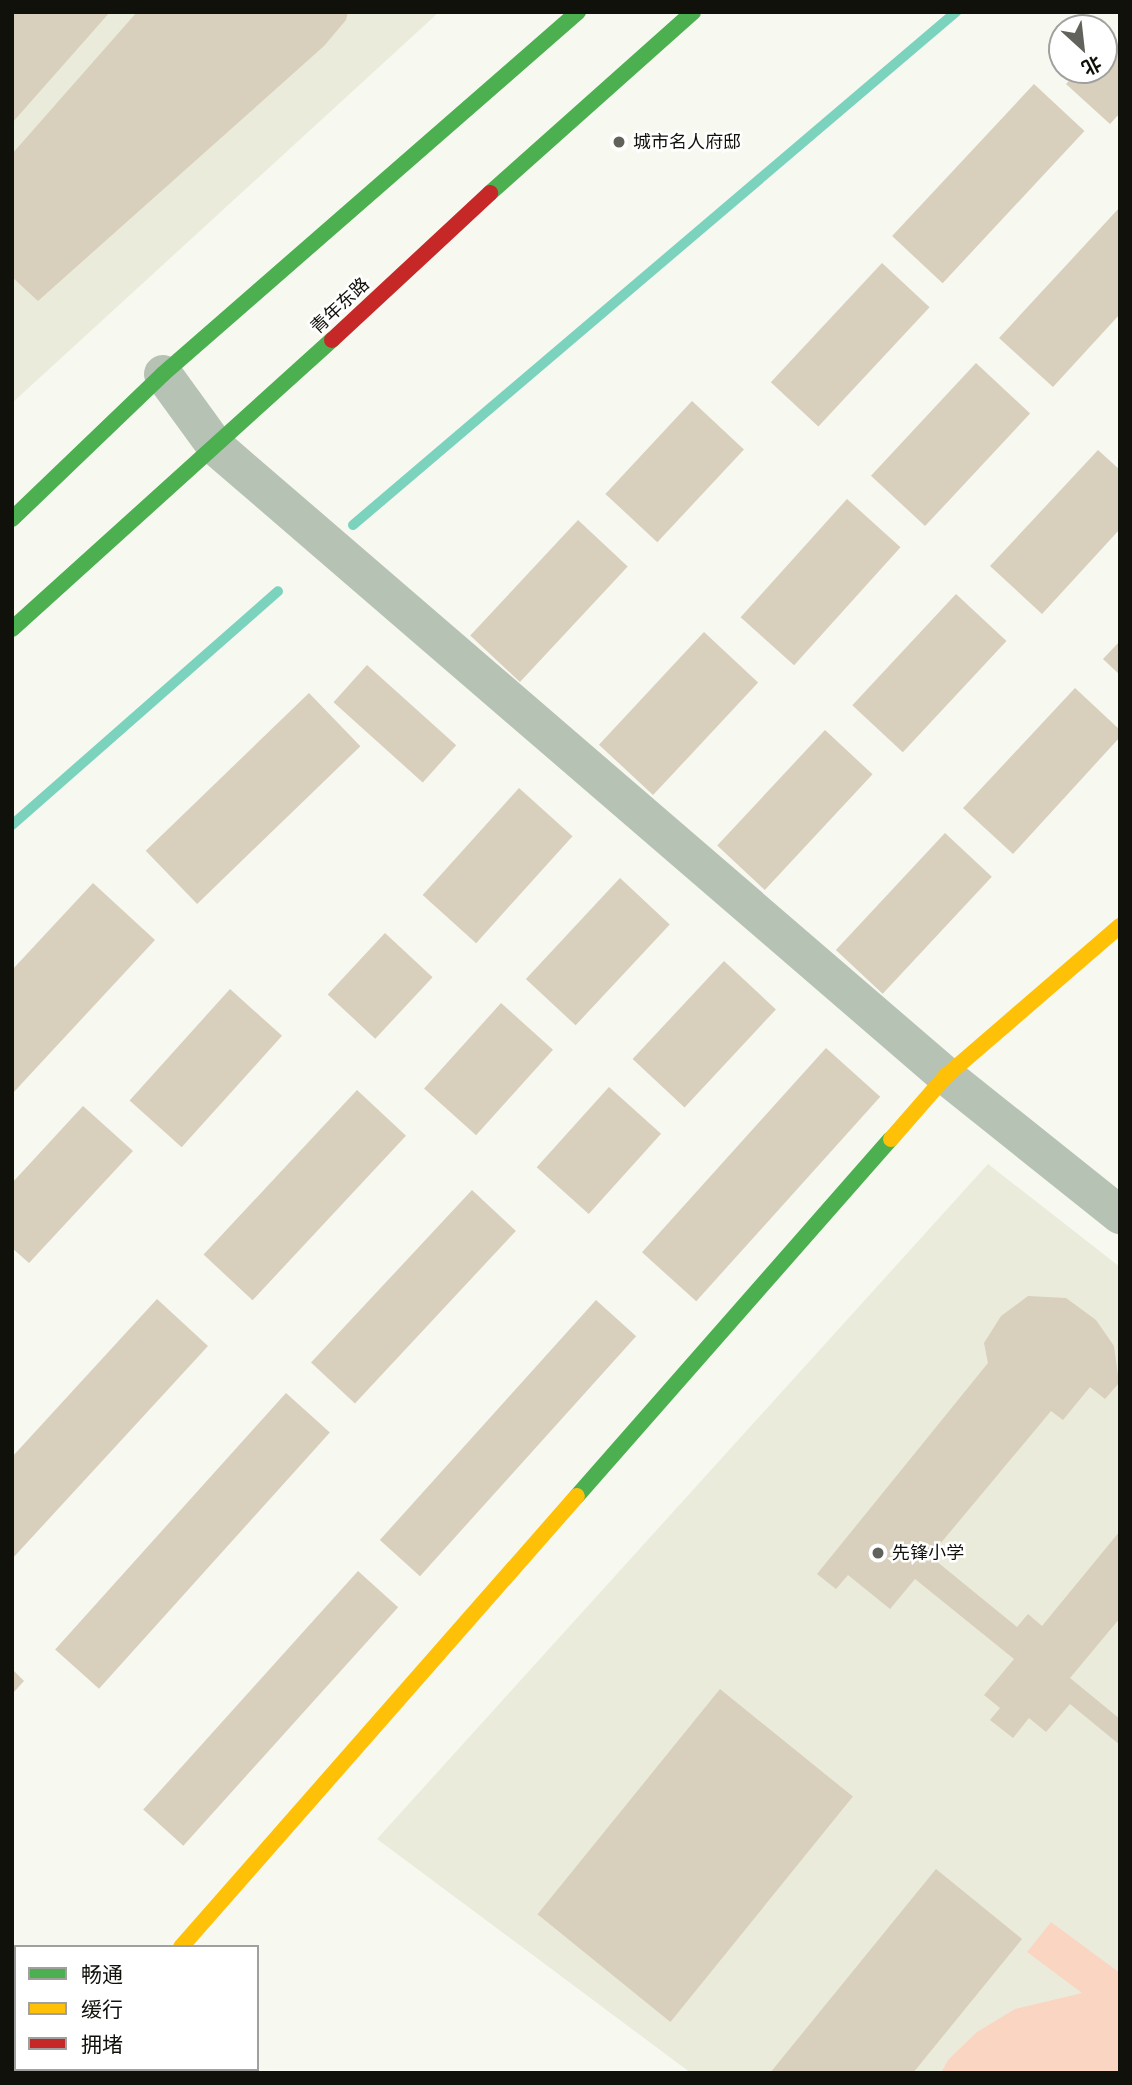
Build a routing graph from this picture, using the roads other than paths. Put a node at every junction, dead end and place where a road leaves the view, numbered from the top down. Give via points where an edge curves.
1 (578, 12) edge
2 (694, 12) edge
3 (163, 374) junction
4 (216, 447) junction
5 (12, 519) edge
6 (12, 629) edge
7 (1120, 926) edge
8 (946, 1076) junction
9 (1120, 1215) edge
10 (183, 1945) edge

1 - 3 main road
2 - 4 main road, 青年东路 via 573,116
3 - 4 street
3 - 5 main road
4 - 6 main road, 青年东路
4 - 8 street
7 - 8 main road
8 - 9 street
8 - 10 main road

